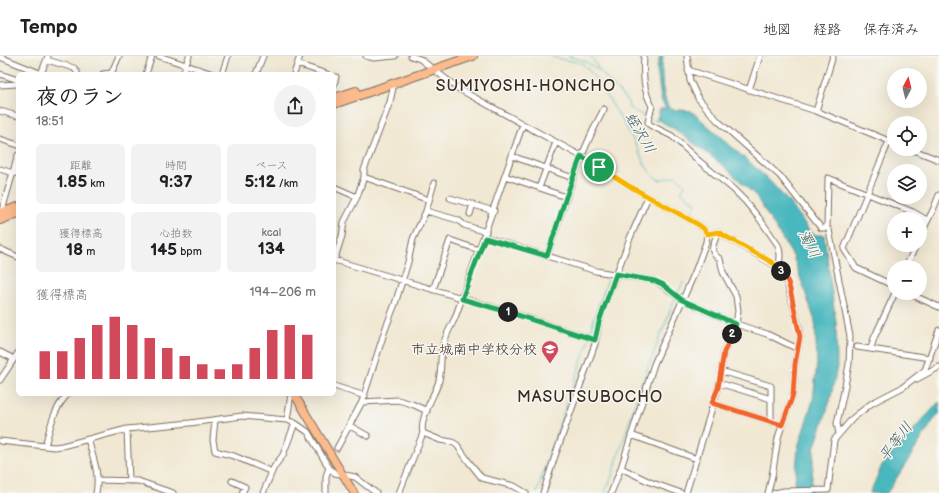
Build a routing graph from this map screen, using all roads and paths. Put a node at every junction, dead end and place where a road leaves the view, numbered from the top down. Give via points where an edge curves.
1 (119, 56) edge
2 (152, 56) edge
3 (159, 56) edge
4 (189, 56) edge
5 (228, 56) edge
6 (263, 56) edge
7 (300, 56) edge
8 (366, 56) edge
9 (395, 56) edge
10 (411, 56) edge
11 (457, 56) edge
12 (473, 56) edge
13 (644, 56) edge
14 (687, 56) edge
15 (760, 56) edge
16 (833, 56) edge
17 (0, 57) edge
18 (47, 58) edge
19 (297, 64) junction
20 (186, 65) junction
21 (431, 68) junction
22 (688, 70) junction
23 (37, 72) edge
24 (43, 72) edge
25 (77, 72) dead end
26 (112, 72) edge
27 (147, 72) edge
28 (184, 72) edge
29 (207, 72) edge
30 (223, 72) edge
31 (257, 72) edge
32 (295, 72) edge
33 (320, 72) edge
34 (0, 74) edge
35 (16, 79) edge
36 (16, 84) edge
37 (394, 84) junction
38 (0, 85) edge
39 (749, 90) junction
40 (336, 97) edge
41 (336, 103) edge
42 (604, 109) dead end
43 (0, 111) edge
44 (816, 111) junction
45 (16, 115) edge
46 (523, 124) junction
47 (0, 139) edge
48 (887, 140) edge
49 (556, 142) junction
50 (16, 144) edge
51 (887, 152) edge
52 (927, 155) edge
53 (512, 156) junction
54 (581, 156) junction
55 (939, 160) edge
56 (546, 168) junction
57 (0, 169) edge
58 (15, 173) edge
59 (505, 176) junction
60 (364, 177) junction
61 (573, 178) junction
62 (434, 183) dead end
63 (336, 188) edge
64 (539, 188) junction
65 (867, 194) junction
66 (939, 195) edge
67 (357, 197) junction
68 (566, 197) junction
69 (648, 197) junction
70 (450, 198) dead end
71 (429, 200) junction
72 (473, 204) junction
73 (16, 208) edge
74 (426, 211) junction
75 (494, 211) junction
76 (913, 212) edge
77 (16, 214) edge
78 (470, 214) dead end
79 (0, 216) edge
80 (927, 220) edge
81 (828, 228) junction
82 (718, 232) junction
83 (707, 234) junction
84 (486, 235) junction
85 (0, 249) edge
86 (479, 250) junction
87 (336, 254) edge
88 (16, 256) edge
89 (547, 256) junction
90 (336, 261) edge
91 (778, 267) junction
92 (616, 274) junction
93 (402, 281) junction
94 (887, 283) edge
95 (433, 290) junction
96 (678, 297) junction
97 (462, 299) junction
98 (892, 300) edge
99 (924, 300) edge
100 (939, 307) edge
101 (736, 324) junction
102 (939, 330) edge
103 (594, 340) junction
104 (857, 347) dead end
105 (871, 348) junction
106 (798, 349) junction
107 (0, 352) edge
108 (16, 356) edge
109 (930, 358) junction
110 (14, 359) junction
111 (939, 367) edge
112 (721, 371) junction
113 (0, 380) edge
114 (719, 383) junction
115 (336, 387) edge
116 (903, 387) junction
117 (66, 396) edge
118 (292, 396) edge
119 (293, 396) edge
120 (365, 396) junction
121 (771, 399) junction
122 (362, 402) junction
123 (712, 403) junction
124 (427, 411) junction
125 (215, 420) junction
126 (287, 420) junction
127 (771, 422) junction
128 (295, 423) junction
129 (782, 425) junction
130 (350, 426) junction
131 (127, 429) junction
132 (423, 433) junction
133 (839, 434) junction
134 (631, 435) junction
135 (368, 436) dead end
136 (88, 439) junction
137 (0, 441) edge
138 (45, 446) junction
139 (337, 448) dead end
140 (697, 459) junction
141 (329, 468) junction
142 (621, 468) junction
143 (272, 472) junction
144 (344, 476) junction
145 (98, 480) junction
146 (129, 481) junction
147 (232, 481) dead end
148 (157, 490) edge
149 (782, 492) edge
150 (96, 493) edge
151 (173, 493) edge
152 (242, 493) edge
153 (263, 493) edge
154 (326, 493) edge
155 (354, 493) edge
156 (376, 493) edge
157 (399, 493) edge
158 (526, 493) edge
159 (543, 493) edge
160 (611, 493) edge
161 (681, 493) edge
162 (686, 493) edge
163 (768, 493) edge
164 (774, 493) edge

1 - 26 street
2 - 27 street
3 - 20 street
4 - 20 street
5 - 30 street
6 - 31 street
7 - 19 street
8 - 9 street
10 - 21 street via 420,59
11 - 21 highway
12 - 21 highway
13 - 91 street via 646,95 652,106 648,122 672,136 745,201 778,245
14 - 22 street
15 - 39 street
16 - 44 street
17 - 23 street
18 - 24 street
18 - 25 street via 74,68
19 - 32 street
19 - 33 street
20 - 28 street
20 - 29 street
21 - 37 highway
21 - 40 highway
21 - 46 street via 459,89
22 - 39 street
22 - 81 street via 698,98 713,115 780,176 821,228
34 - 35 street
36 - 38 street
37 - 41 highway
37 - 60 street via 390,102 364,170
39 - 44 street
42 - 54 street
43 - 45 street
44 - 48 street
46 - 49 street
46 - 53 street
47 - 50 street
49 - 54 street
49 - 56 street
51 - 65 street
52 - 55 street
53 - 56 street
53 - 59 street
54 - 61 street
54 - 69 street
56 - 61 street
56 - 64 street
57 - 58 street
58 - 79 street
59 - 64 street
59 - 75 street
60 - 67 street
60 - 71 street
61 - 68 street
62 - 71 street
63 - 67 street
64 - 68 street
65 - 76 street
65 - 81 street via 828,178
65 - 94 street via 844,249 856,268
66 - 80 street
67 - 87 street via 344,222
68 - 89 street
69 - 83 street via 699,225
69 - 92 street
70 - 72 street
71 - 74 street
72 - 75 street
72 - 78 street
73 - 79 highway
74 - 84 street via 458,220
74 - 93 street via 413,239
75 - 84 street
77 - 79 highway
81 - 133 street via 850,336 849,364 837,423
82 - 83 street
82 - 91 street
82 - 101 street via 712,252 720,259 723,272 736,296
83 - 96 street via 695,272
84 - 86 street
84 - 89 street
85 - 88 street
86 - 95 street via 450,240
86 - 97 street
89 - 92 street via 596,271
90 - 93 street
91 - 106 street via 788,282 795,310 800,337
92 - 96 street via 655,281
92 - 103 street
93 - 95 street
93 - 120 street
95 - 97 street
96 - 101 street
96 - 134 street
97 - 103 street
97 - 124 street via 444,340 439,381
98 - 105 street
99 - 100 street
101 - 106 street via 767,334
101 - 112 street via 724,352
102 - 109 street
103 - 159 street
104 - 105 street
105 - 109 street
106 - 129 street via 793,395
107 - 110 street
108 - 110 street
109 - 116 street via 926,370
110 - 113 street
111 - 116 street
112 - 114 street
112 - 121 street via 771,386
114 - 121 street
114 - 123 street
115 - 120 street
116 - 133 street via 872,403 853,418
117 - 138 street via 53,417
118 - 126 street
119 - 144 main road
120 - 122 street
121 - 127 street
122 - 124 street via 398,400
122 - 130 street
123 - 127 street
123 - 140 street
124 - 132 street via 422,425
125 - 126 street via 242,416
125 - 131 street
125 - 143 street via 215,451
126 - 128 street
127 - 129 street
128 - 141 street via 308,432
128 - 143 street via 283,455
129 - 163 street
130 - 135 street
130 - 139 street
131 - 136 street
131 - 146 street
132 - 157 street
132 - 158 street via 457,445 482,478 514,486
133 - 149 street via 834,440 828,490
134 - 140 street
134 - 142 street
136 - 138 street via 62,446
136 - 145 street
137 - 138 street
140 - 162 street
141 - 144 street via 335,474
141 - 154 street via 326,476
142 - 160 street
142 - 161 street
143 - 153 street
144 - 155 main road
144 - 156 street via 355,477
145 - 146 street
145 - 150 street
146 - 148 street via 138,481
147 - 152 street via 245,488
148 - 151 street
149 - 164 street

